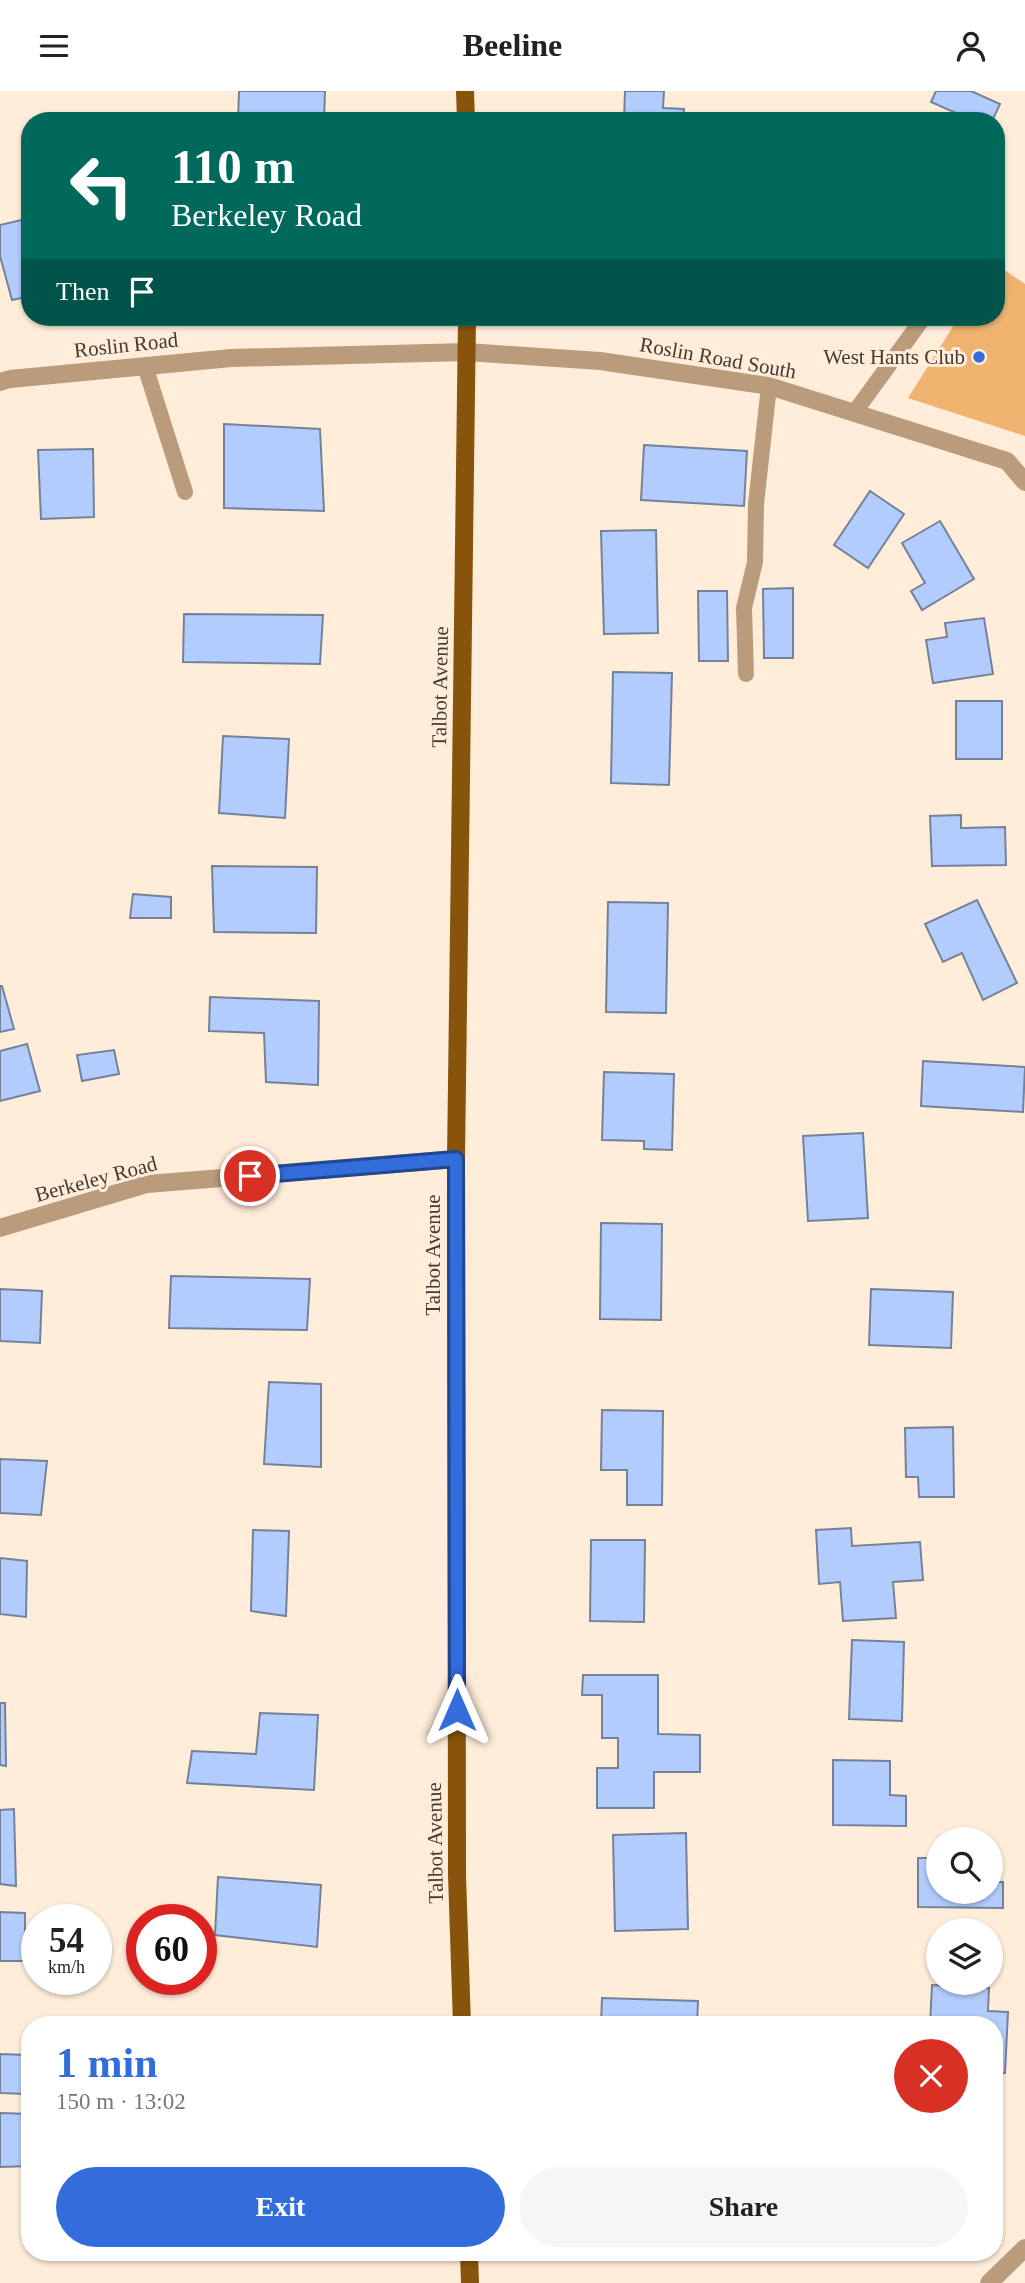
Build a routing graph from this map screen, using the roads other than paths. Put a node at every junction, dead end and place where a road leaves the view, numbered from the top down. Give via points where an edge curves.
1 (465, 91) edge
2 (466, 112) edge
3 (467, 326) edge
4 (917, 326) edge
5 (467, 352) junction
6 (145, 366) junction
7 (0, 382) edge
8 (769, 386) junction
9 (854, 412) junction
10 (1025, 482) edge
11 (185, 492) dead end
12 (746, 674) dead end
13 (456, 1159) junction
14 (0, 1228) edge
15 (462, 2016) edge
16 (1025, 2248) edge
17 (470, 2261) edge
18 (471, 2281) edge
19 (989, 2283) edge

1 - 2 main road
3 - 5 main road, Talbot Avenue
4 - 9 lane
5 - 6 street, Roslin Road via 230,358
5 - 8 street, Roslin Road South via 600,361
5 - 13 main road, Talbot Avenue
6 - 7 street, Roslin Road
6 - 11 lane
8 - 9 street, Roslin Road South
8 - 12 lane via 756,504 755,562 744,608
9 - 10 street, Roslin Road South via 1007,461
13 - 14 street, Berkeley Road via 147,1184
13 - 15 main road, Talbot Avenue via 457,1875
16 - 19 street
17 - 18 main road

